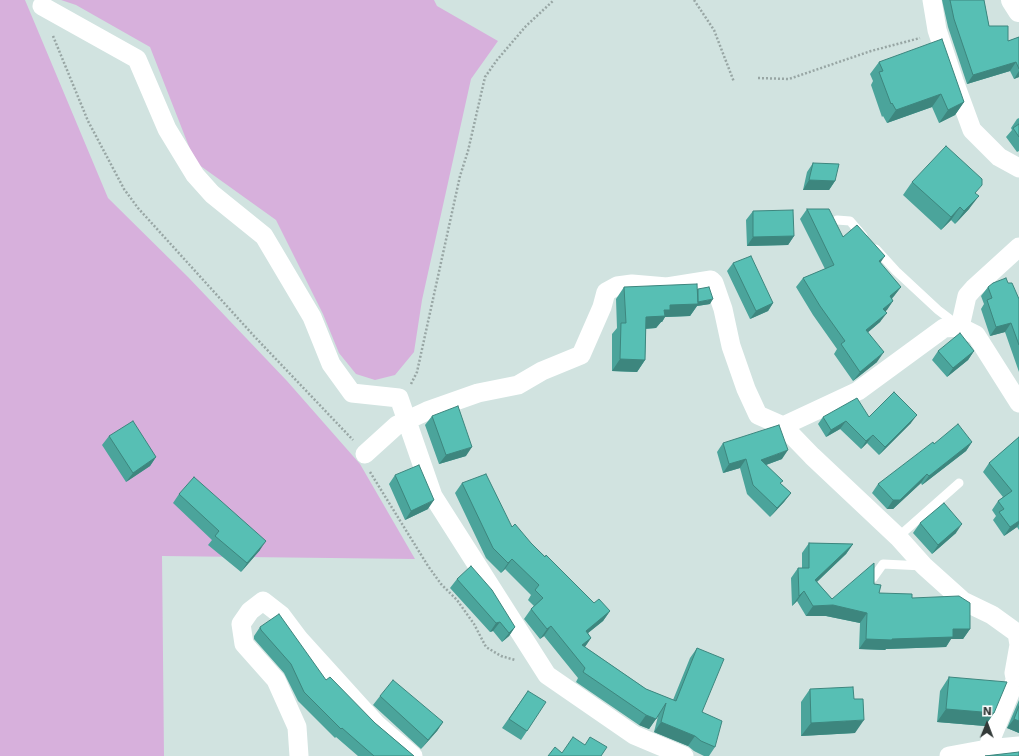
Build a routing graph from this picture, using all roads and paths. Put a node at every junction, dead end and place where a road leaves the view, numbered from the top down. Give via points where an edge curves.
1 (554, 0) edge
2 (694, 0) edge
3 (932, 0) edge
4 (1012, 0) edge
5 (42, 6) joint
6 (1019, 11) edge
7 (937, 30) junction
8 (758, 78) dead end
9 (734, 82) dead end
10 (1019, 168) edge
11 (837, 220) dead end
12 (1019, 247) edge
13 (960, 327) junction
14 (399, 398) junction
15 (1019, 403) edge
16 (406, 420) junction
17 (783, 426) junction
18 (365, 454) junction
19 (958, 483) dead end
20 (898, 537) junction
21 (924, 566) junction
22 (873, 578) edge
23 (539, 661) junction
24 (1017, 674) edge
25 (1019, 746) edge
26 (994, 751) edge
27 (299, 756) edge
28 (413, 756) edge
29 (684, 756) edge
30 (950, 756) edge

1 - 14 path via 526,26 485,77 458,183 417,372 410,386
2 - 9 path via 714,30
3 - 7 street
4 - 6 street
5 - 14 street via 137,59 167,129 195,175 212,194 264,236 312,317 331,364 352,393
5 - 18 path via 88,121 124,189 138,208 254,336
7 - 8 path via 916,40 878,49 789,78
7 - 10 street via 972,130 999,157
11 - 13 lane via 850,221 896,271
12 - 13 street via 968,296
13 - 15 street via 976,335
13 - 17 street via 944,328 858,391
14 - 16 street
16 - 17 street via 478,393 518,385 542,371 581,355 606,292 617,286 632,284 667,287 712,280 723,309 731,346 755,410 766,420
16 - 18 street
16 - 23 street via 433,496
17 - 20 street
18 - 23 path via 367,466 381,492 416,548 474,624 486,647 519,662
19 - 20 lane
20 - 21 street
21 - 22 lane via 883,564
21 - 24 street via 963,601 992,615 1017,633 1019,645 1014,673
23 - 29 street via 547,675 634,735
24 - 26 street
25 - 26 street
26 - 30 street
27 - 28 street via 297,727 276,680 244,644 241,624 250,611 263,601 281,615 299,639 376,724

